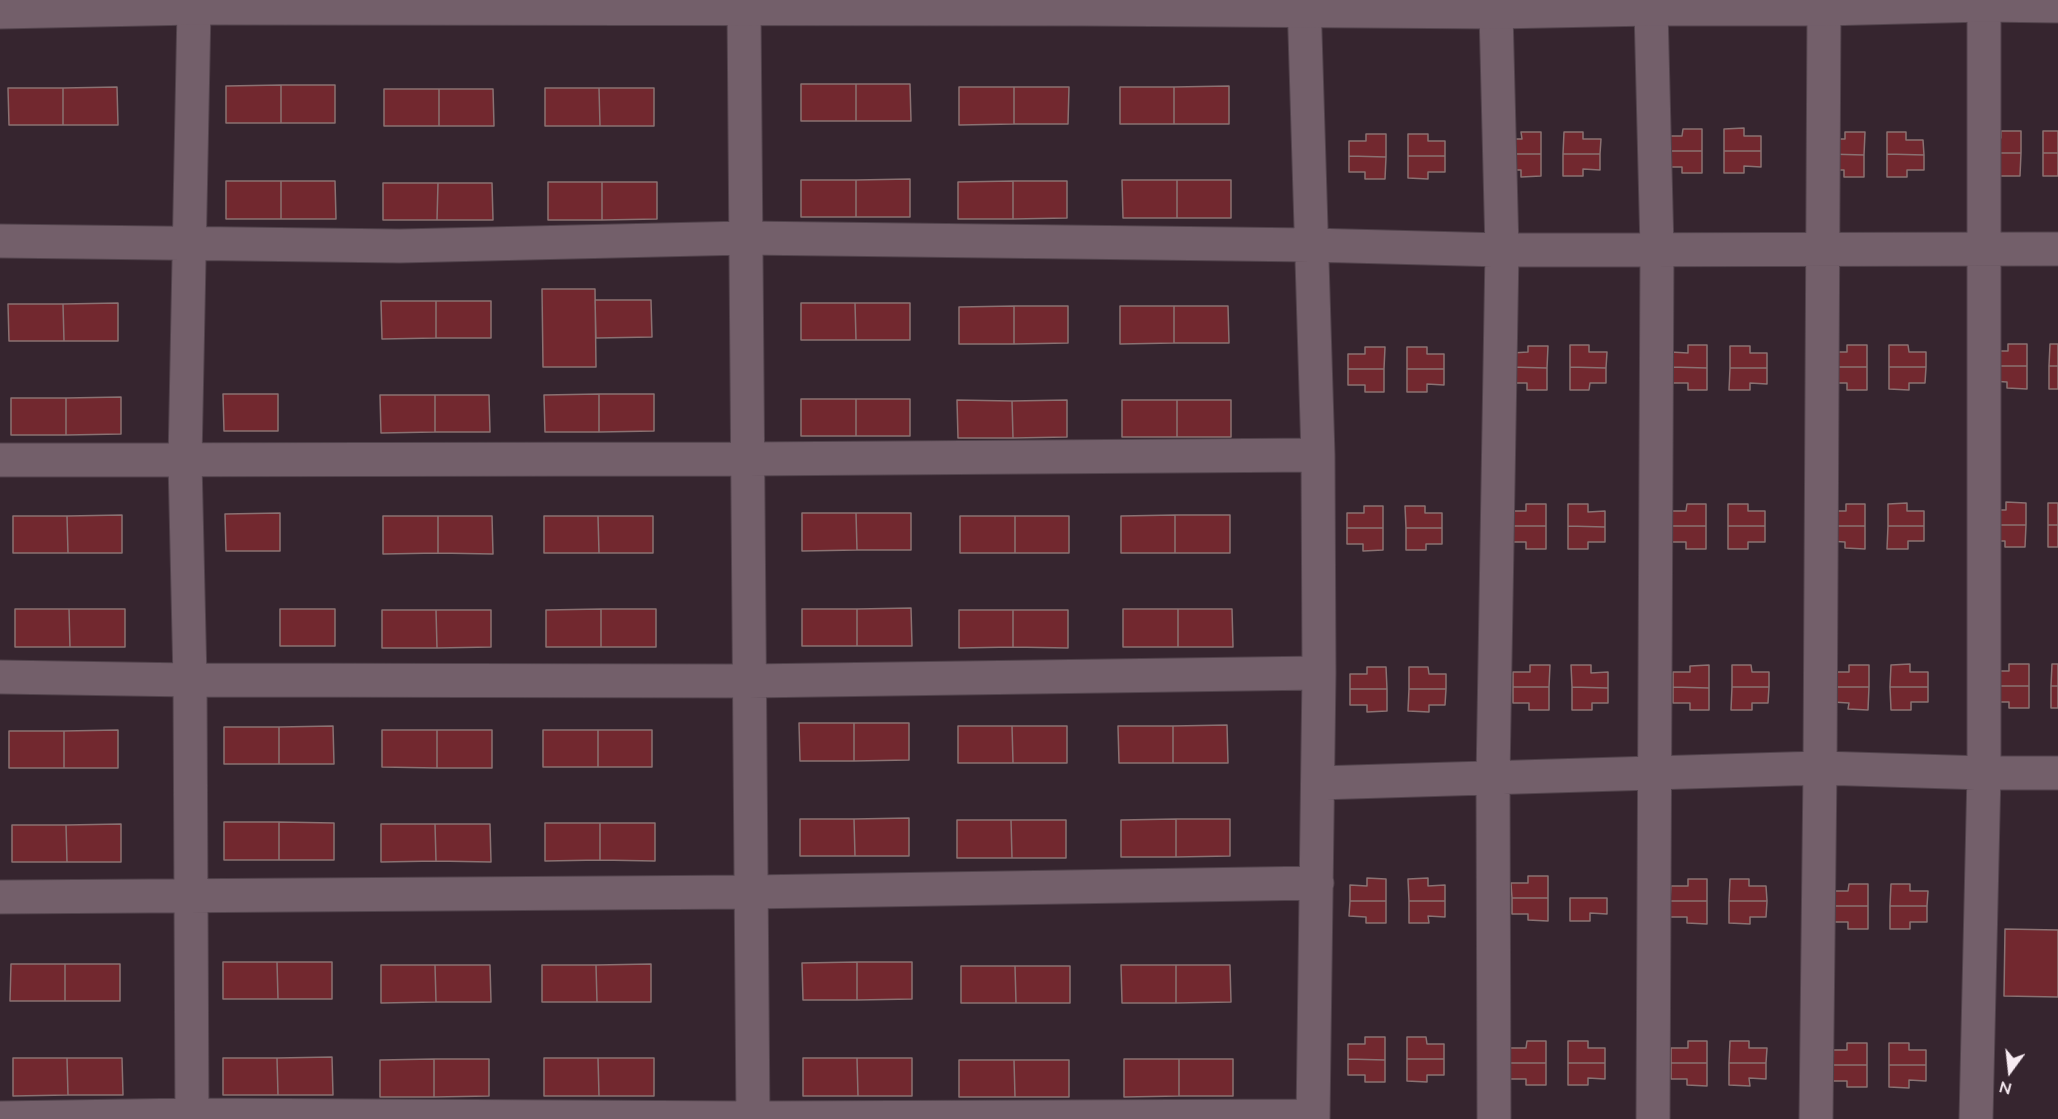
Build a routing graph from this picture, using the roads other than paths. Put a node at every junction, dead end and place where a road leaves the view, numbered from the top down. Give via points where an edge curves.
1 (1304, 5) edge
2 (1984, 5) junction
3 (2058, 6) edge
4 (194, 8) junction
5 (744, 8) junction
6 (1651, 9) junction
7 (1824, 9) junction
8 (0, 12) edge
9 (1496, 12) junction
10 (746, 238) junction
11 (0, 241) edge
12 (189, 243) junction
13 (1310, 245) junction
14 (1657, 249) junction
15 (1984, 249) junction
16 (2058, 249) edge
17 (1502, 250) junction
18 (1822, 251) junction
19 (1318, 455) junction
20 (747, 459) junction
21 (0, 460) edge
22 (185, 461) junction
23 (1319, 673) junction
24 (0, 677) edge
25 (190, 680) junction
26 (749, 681) junction
27 (1820, 768) junction
28 (1653, 773) junction
29 (1983, 773) junction
30 (2058, 773) edge
31 (1493, 778) junction
32 (1318, 783) junction
33 (1317, 883) junction
34 (751, 892) junction
35 (192, 896) junction
36 (0, 897) edge
37 (192, 1117) edge
38 (0, 1118) edge
39 (1313, 1118) edge
40 (753, 1119) edge
41 (1494, 1119) edge
42 (1653, 1119) edge
43 (1816, 1119) edge
44 (1976, 1119) edge

1 - 5 street
1 - 9 street
1 - 13 street
2 - 3 street
2 - 7 street
2 - 15 street
4 - 5 street
4 - 8 street
4 - 12 street
5 - 10 street
6 - 7 street
6 - 9 street
6 - 14 street
7 - 18 street
9 - 17 street
10 - 12 street via 400,246
10 - 13 street
10 - 20 street
11 - 12 street
12 - 22 street
13 - 17 street
13 - 19 street
14 - 17 street
14 - 18 street
14 - 28 street
15 - 16 street
15 - 18 street
15 - 29 street
17 - 31 street
18 - 27 street
19 - 20 street
19 - 23 street
20 - 22 street
20 - 26 street
21 - 22 street
22 - 25 street
23 - 26 street
23 - 32 street
24 - 25 street
25 - 26 street
25 - 35 street
26 - 34 street
27 - 28 street
27 - 29 street
27 - 43 street
28 - 31 street
28 - 42 street
29 - 30 street
29 - 44 street
31 - 32 street
31 - 41 street
32 - 33 street
33 - 34 street
33 - 39 street
34 - 35 street
34 - 40 street
35 - 36 street
35 - 37 street
37 - 38 street
37 - 40 street
39 - 40 street

